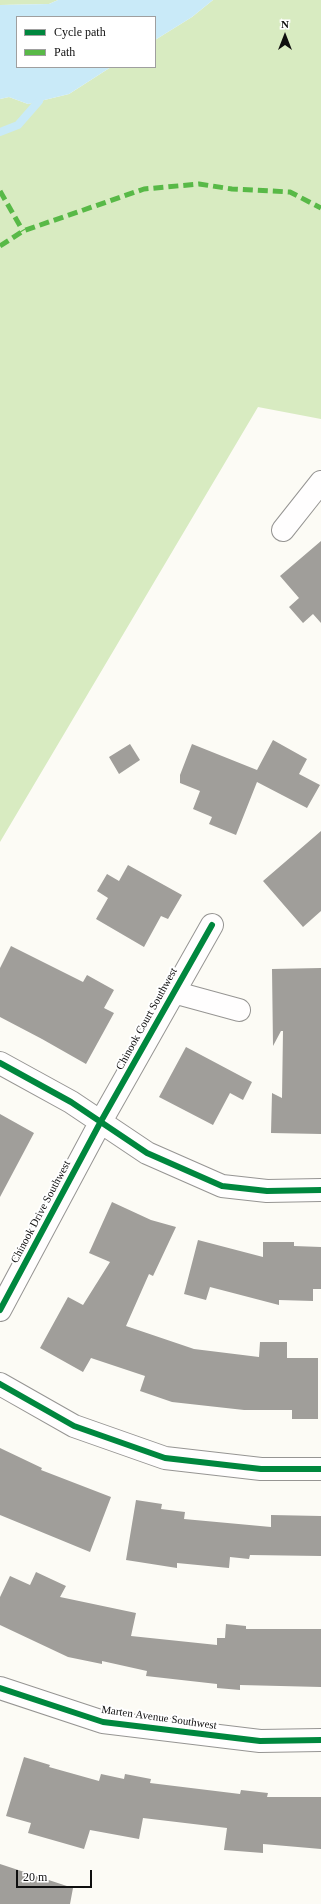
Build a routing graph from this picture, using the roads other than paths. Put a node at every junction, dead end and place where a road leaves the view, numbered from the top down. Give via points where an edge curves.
1 (320, 486) edge
2 (283, 530) dead end
3 (212, 924) dead end
4 (173, 992) junction
5 (239, 1010) dead end
6 (0, 1063) edge
7 (100, 1123) junction
8 (321, 1190) edge
9 (0, 1310) edge
10 (0, 1384) edge
11 (321, 1469) edge
12 (0, 1688) edge
13 (321, 1740) edge

1 - 2 street
3 - 4 street, Chinook Court Southwest
4 - 5 street, Chinook Court Southwest
4 - 7 street, Chinook Court Southwest
6 - 7 street via 70,1102
7 - 8 street via 147,1153 222,1186 267,1191
7 - 9 street, Chinook Drive Southwest
10 - 11 street via 74,1426 165,1458 261,1469
12 - 13 street, Marten Avenue Southwest via 103,1722 260,1740

